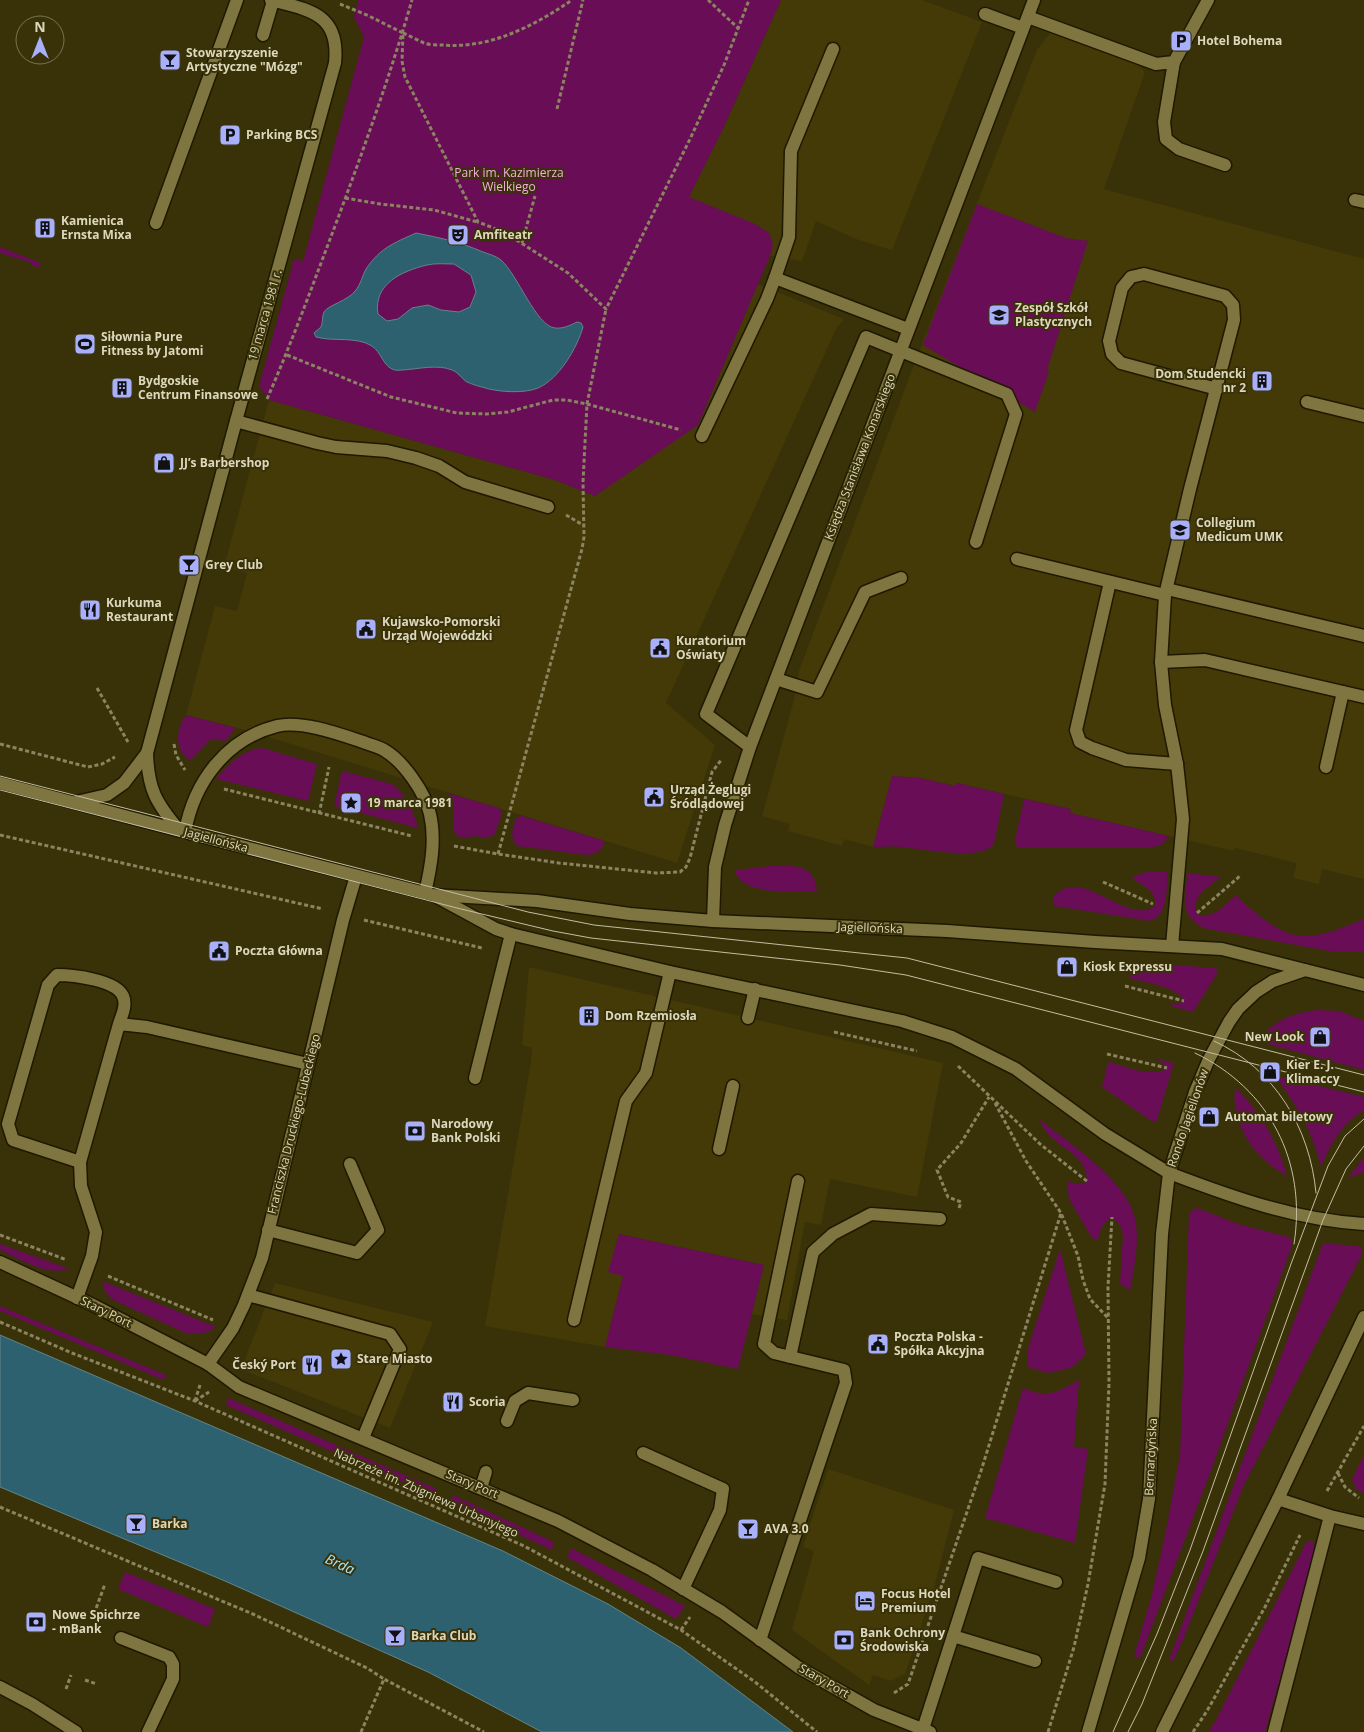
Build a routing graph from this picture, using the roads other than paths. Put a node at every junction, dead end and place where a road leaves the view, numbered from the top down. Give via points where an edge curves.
1 (237, 0) edge
2 (272, 0) edge
3 (1034, 0) edge
4 (1208, 0) edge
5 (985, 14) dead end
6 (1025, 22) junction
7 (263, 35) dead end
8 (833, 50) dead end
9 (1174, 62) junction
10 (1225, 165) dead end
11 (156, 223) dead end
12 (775, 278) junction
13 (908, 329) junction
14 (900, 351) junction
15 (1217, 389) junction
16 (1307, 402) dead end
17 (1364, 416) edge
18 (236, 421) junction
19 (702, 436) road end
20 (548, 507) dead end
21 (976, 542) dead end
22 (1017, 559) dead end
23 (901, 578) dead end
24 (1110, 582) junction
25 (1166, 592) junction
26 (1364, 636) edge
27 (1160, 662) junction
28 (776, 680) junction
29 (1343, 692) junction
30 (1364, 697) edge
31 (750, 747) junction
32 (148, 751) junction
33 (1177, 764) junction
34 (1326, 767) dead end
35 (0, 783) edge
36 (76, 802) junction
37 (182, 831) junction
38 (356, 876) junction
39 (429, 894) junction
40 (714, 921) junction
41 (511, 934) junction
42 (1172, 946) junction
43 (1305, 970) junction
44 (670, 972) junction
45 (1364, 985) edge
46 (754, 989) junction
47 (748, 1018) dead end
48 (119, 1024) junction
49 (308, 1064) junction
50 (475, 1078) dead end
51 (733, 1086) dead end
52 (719, 1149) dead end
53 (80, 1162) junction
54 (350, 1164) dead end
55 (1169, 1173) junction
56 (798, 1180) dead end
57 (940, 1219) dead end
58 (1364, 1224) edge
59 (268, 1230) junction
60 (0, 1262) edge
61 (248, 1295) junction
62 (77, 1298) junction
63 (1364, 1317) edge
64 (574, 1320) dead end
65 (790, 1357) junction
66 (208, 1364) junction
67 (573, 1400) dead end
68 (506, 1421) dead end
69 (363, 1438) junction
70 (643, 1453) dead end
71 (486, 1472) dead end
72 (481, 1488) junction
73 (1278, 1499) junction
74 (1330, 1516) junction
75 (1364, 1524) edge
76 (1056, 1582) dead end
77 (683, 1589) junction
78 (953, 1636) junction
79 (121, 1638) dead end
80 (760, 1640) junction
81 (1035, 1661) dead end
82 (0, 1687) edge
83 (926, 1731) edge
84 (76, 1732) edge
85 (148, 1732) edge
86 (1088, 1732) edge
87 (1162, 1732) edge
88 (1274, 1732) edge

1 - 11 street
2 - 7 street
2 - 18 street, 19 marca 1981 r. via 305,9 324,19 336,51 335,63
3 - 6 street, Księdza Stanisława Konarskiego
4 - 9 street
5 - 6 street
6 - 9 street via 1156,64
6 - 13 street, Księdza Stanisława Konarskiego
8 - 12 street via 791,151 789,236
9 - 10 street via 1164,122 1166,139 1179,149
12 - 13 street
12 - 19 street
13 - 14 street, Księdza Stanisława Konarskiego
14 - 21 street via 1007,394 1016,414
14 - 28 street, Księdza Stanisława Konarskiego
14 - 31 street via 866,337 706,714
15 - 15 street via 1121,363 1112,354 1109,341 1122,288 1131,277 1144,274 1225,296 1233,305 1234,320
15 - 25 street
16 - 17 street
18 - 20 street via 317,443 387,451 416,458 439,466 465,482
18 - 32 street, 19 marca 1981 r.
22 - 24 street
23 - 28 street via 865,592 817,692
24 - 25 street
24 - 33 street via 1076,730 1080,742 1126,760
25 - 26 street
25 - 27 street
27 - 29 street via 1205,660
27 - 33 street
28 - 31 street, Księdza Stanisława Konarskiego
29 - 30 street
29 - 34 street
31 - 40 street, Księdza Stanisława Konarskiego via 715,867
32 - 36 street, 19 marca 1981 r. via 124,784 107,795
32 - 37 street, 19 marca 1981 r. via 148,774 153,793 163,812
33 - 42 street via 1183,819
35 - 36 street, Jagiellońska
36 - 37 street, Jagiellońska
37 - 38 street, Jagiellońska
37 - 39 street via 202,782 222,756 247,739 278,725 301,725 383,749 416,783 430,812 433,854
38 - 39 street, Jagiellońska
38 - 49 street, Franciszka Druckiego-Lubeckiego
39 - 40 street, Jagiellońska via 536,901
39 - 41 street, Jagiellońska
40 - 42 street, Jagiellońska via 947,931
41 - 44 street, Jagiellońska
41 - 50 street
42 - 43 street, Jagiellońska via 1222,949
43 - 45 street
43 - 55 street, Rondo Jagiellonów via 1273,981 1256,992 1229,1022 1202,1076
44 - 46 street, Jagiellońska
44 - 64 street via 646,1073 626,1101
46 - 47 street
46 - 55 street, Jagiellońska via 902,1021 952,1037 1016,1069 1105,1134
48 - 49 street via 146,1027
48 - 53 street
48 - 53 street via 124,1007 123,996 115,987 73,975 57,975 48,985 8,1124 14,1140
49 - 59 street, Franciszka Druckiego-Lubeckiego
51 - 52 street
53 - 62 street via 81,1186 96,1232 92,1256
54 - 59 street via 378,1230 358,1253
55 - 58 street, Rondo Jagiellonów via 1297,1215
55 - 86 street, Bernardyńska via 1162,1234 1149,1499 1139,1558
56 - 65 street via 764,1344 774,1353
57 - 65 street via 871,1214 833,1234 813,1252
59 - 61 street, Franciszka Druckiego-Lubeckiego
60 - 62 street, Stary Port
61 - 66 street, Franciszka Druckiego-Lubeckiego via 233,1328
61 - 69 street via 390,1334 400,1349
62 - 66 street, Stary Port
63 - 73 street
65 - 80 street via 844,1370 846,1383
66 - 69 street, Stary Port via 240,1387
67 - 68 street via 528,1393 515,1401
69 - 72 street, Stary Port
70 - 77 street via 723,1489 720,1510
71 - 72 street
72 - 77 street, Stary Port via 558,1521
73 - 74 street
73 - 87 street
74 - 75 street
74 - 88 street
76 - 78 street via 978,1558
77 - 80 street, Stary Port
78 - 81 street
78 - 83 street
79 - 85 street via 169,1657 173,1664 173,1678
80 - 83 street, Stary Port via 798,1667 874,1710
82 - 84 street

